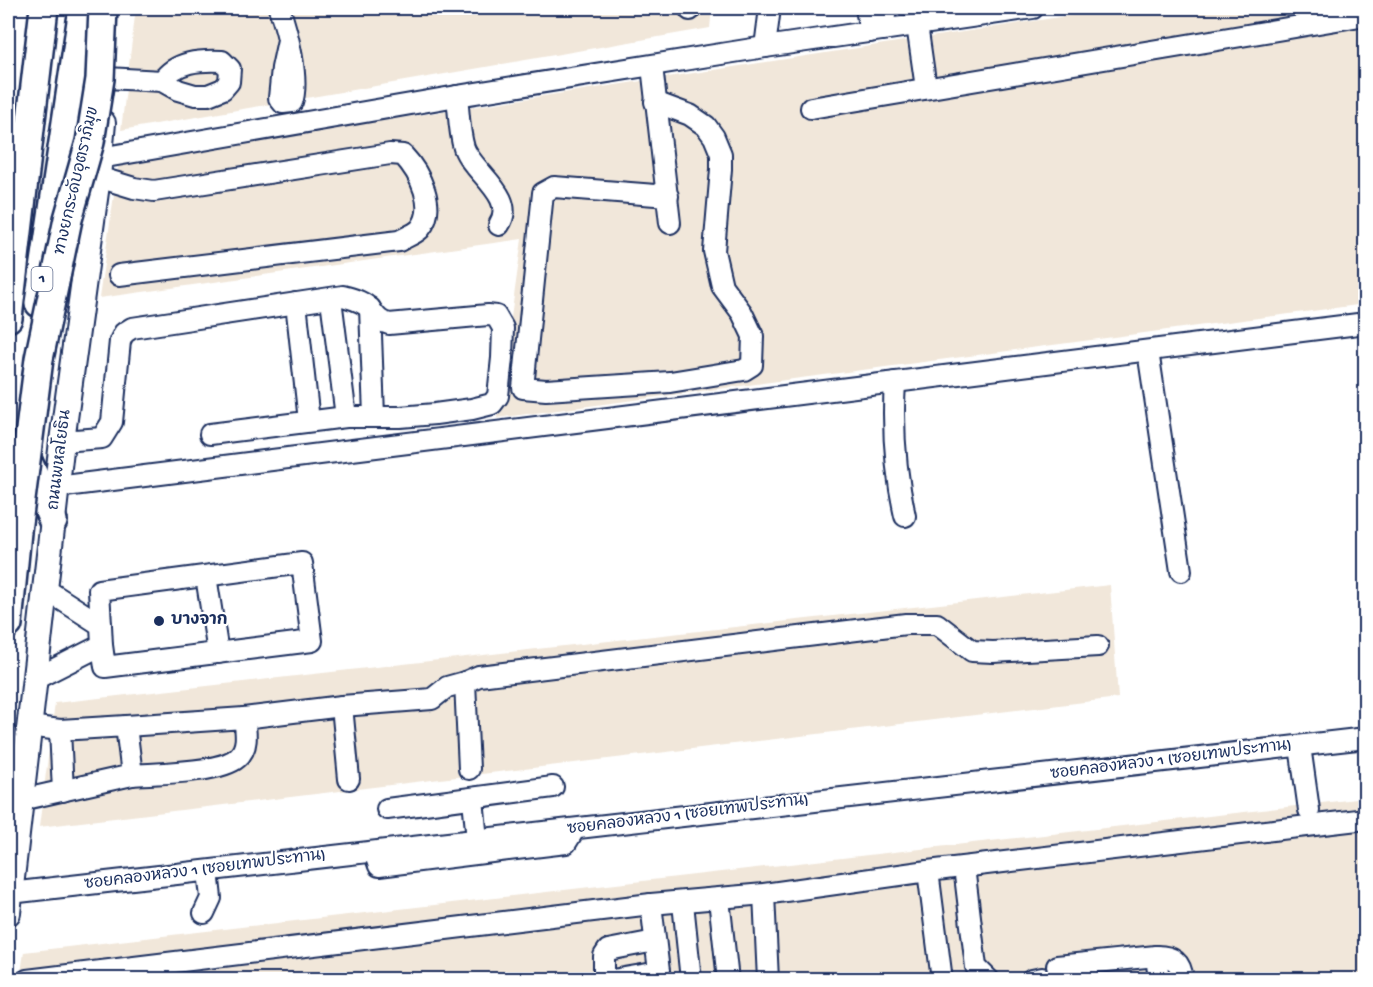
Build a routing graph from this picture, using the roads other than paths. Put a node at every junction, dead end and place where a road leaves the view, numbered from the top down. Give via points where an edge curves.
1 (27, 8) edge
2 (44, 8) edge
3 (83, 8) edge
4 (104, 8) edge
5 (113, 8) edge
6 (280, 8) edge
7 (770, 8) edge
8 (866, 8) edge
9 (886, 8) edge
10 (1033, 8) edge
11 (1316, 15) edge
12 (1365, 15) edge
13 (917, 25) junction
14 (876, 31) junction
15 (288, 40) dead end
16 (765, 47) junction
17 (652, 66) junction
18 (107, 78) junction
19 (162, 81) dead end
20 (926, 88) junction
21 (457, 96) junction
22 (655, 102) junction
23 (811, 108) dead end
24 (8, 159) edge
25 (99, 167) junction
26 (668, 196) junction
27 (670, 223) dead end
28 (499, 225) dead end
29 (118, 275) dead end
30 (331, 299) junction
31 (296, 303) junction
32 (370, 308) junction
33 (8, 318) edge
34 (1365, 323) edge
35 (1148, 351) junction
36 (895, 382) junction
37 (374, 416) junction
38 (346, 417) junction
39 (309, 422) junction
40 (210, 434) dead end
41 (62, 441) junction
42 (20, 443) junction
43 (57, 488) junction
44 (905, 516) dead end
45 (53, 521) junction
46 (12, 541) edge
47 (1181, 571) dead end
48 (206, 576) junction
49 (45, 589) junction
50 (8, 624) edge
51 (102, 635) junction
52 (1098, 646) dead end
53 (218, 653) junction
54 (35, 679) junction
55 (465, 682) junction
56 (342, 706) junction
57 (244, 718) junction
58 (29, 726) junction
59 (126, 726) junction
60 (60, 730) junction
61 (1365, 738) edge
62 (1300, 746) junction
63 (469, 769) dead end
64 (132, 775) junction
65 (349, 778) dead end
66 (553, 787) dead end
67 (63, 791) junction
68 (473, 799) junction
69 (21, 800) junction
70 (387, 809) dead end
71 (1309, 810) dead end
72 (1365, 819) edge
73 (575, 829) junction
74 (477, 840) junction
75 (374, 852) junction
76 (964, 867) junction
77 (207, 871) junction
78 (928, 871) junction
79 (764, 894) junction
80 (719, 899) junction
81 (9, 903) edge
82 (683, 903) junction
83 (651, 904) junction
84 (204, 913) dead end
85 (656, 941) junction
86 (1156, 956) junction
87 (1044, 975) edge
88 (659, 976) edge
89 (27, 980) edge
90 (604, 980) edge
91 (613, 980) edge
92 (691, 980) edge
93 (728, 980) edge
94 (768, 980) edge
95 (942, 980) edge
96 (989, 980) edge
97 (1159, 980) edge
98 (1184, 980) edge

1 - 24 highway
2 - 33 highway
3 - 42 highway, 1
4 - 46 highway, ทางยกระดับอุตราภิมุข, bridge via 100,79 90,142 68,219 39,359
5 - 18 main road, ถนนพหลโยธิน
6 - 15 street
7 - 16 street
8 - 14 street
9 - 14 street
10 - 13 street
11 - 12 street
11 - 20 street
13 - 14 street
13 - 20 street
14 - 16 street
16 - 17 street
17 - 21 street
17 - 22 street
18 - 19 street
18 - 25 main road, ถนนพหลโยธิน
20 - 23 street
21 - 25 street
21 - 28 street via 464,148 502,202
22 - 26 street
22 - 26 street via 690,115 706,126 721,154 714,251 722,286 753,336 752,364 744,370 670,382 523,388 543,193 554,187
25 - 29 street via 113,180 154,191 403,155 415,168 426,199 426,217 419,230 399,241
25 - 41 main road, ถนนพหลโยธิน
26 - 27 street
30 - 31 street
30 - 32 street via 343,296
30 - 38 street
31 - 39 street
31 - 41 street via 132,328 120,341 111,422 102,438
32 - 37 street
32 - 37 street via 376,318 389,324 488,315 496,316 503,328 501,384 492,404 435,414
34 - 35 street
35 - 36 street
35 - 47 street
36 - 43 street
36 - 44 street via 892,421
37 - 38 street
38 - 39 street
39 - 40 street
41 - 43 main road, ถนนพหลโยธิน
42 - 45 highway
42 - 46 highway, 1
43 - 45 main road, ถนนพหลโยธิน
45 - 49 main road, ถนนพหลโยธิน
46 - 50 highway
48 - 51 street via 99,590
48 - 53 street
48 - 53 street via 302,564 312,641
49 - 51 street
49 - 54 main road, ถนนพหลโยธิน
51 - 53 street via 105,667
51 - 54 street
52 - 55 street via 972,651 937,624 906,624 479,675
54 - 58 main road, ถนนพหลโยธิน
55 - 56 street via 447,687 432,699
55 - 63 street
56 - 57 street
56 - 65 street
57 - 59 street
57 - 64 street via 243,749 239,757 223,767
58 - 60 street
58 - 69 main road, ถนนพหลโยธิน
59 - 60 street
59 - 64 street
60 - 67 street
61 - 62 street, ซอยคลองหลวง 1 (ซอยเทพประทาน)
62 - 71 street
62 - 73 street, ซอยคลองหลวง 1 (ซอยเทพประทาน)
64 - 67 street
66 - 68 street
67 - 69 street
68 - 70 street
68 - 74 street
69 - 81 main road, ถนนพหลโยธิน
72 - 76 street
73 - 74 street, ซอยคลองหลวง 1 (ซอยเทพประทาน)
73 - 75 street via 566,843 379,866
74 - 75 street, ซอยคลองหลวง 1 (ซอยเทพประทาน)
75 - 77 street, ซอยคลองหลวง 1 (ซอยเทพประทาน)
76 - 78 street
76 - 96 street via 976,967
77 - 81 street, ซอยคลองหลวง 1 (ซอยเทพประทาน)
77 - 84 street via 211,898
78 - 79 street
78 - 95 street
79 - 80 street
79 - 94 street
80 - 82 street
80 - 93 street
82 - 83 street
82 - 92 street
83 - 85 street
83 - 89 street
85 - 88 street
85 - 90 street via 608,950 604,956
86 - 87 street
86 - 97 street
86 - 98 street via 1170,956 1178,961
88 - 91 street

